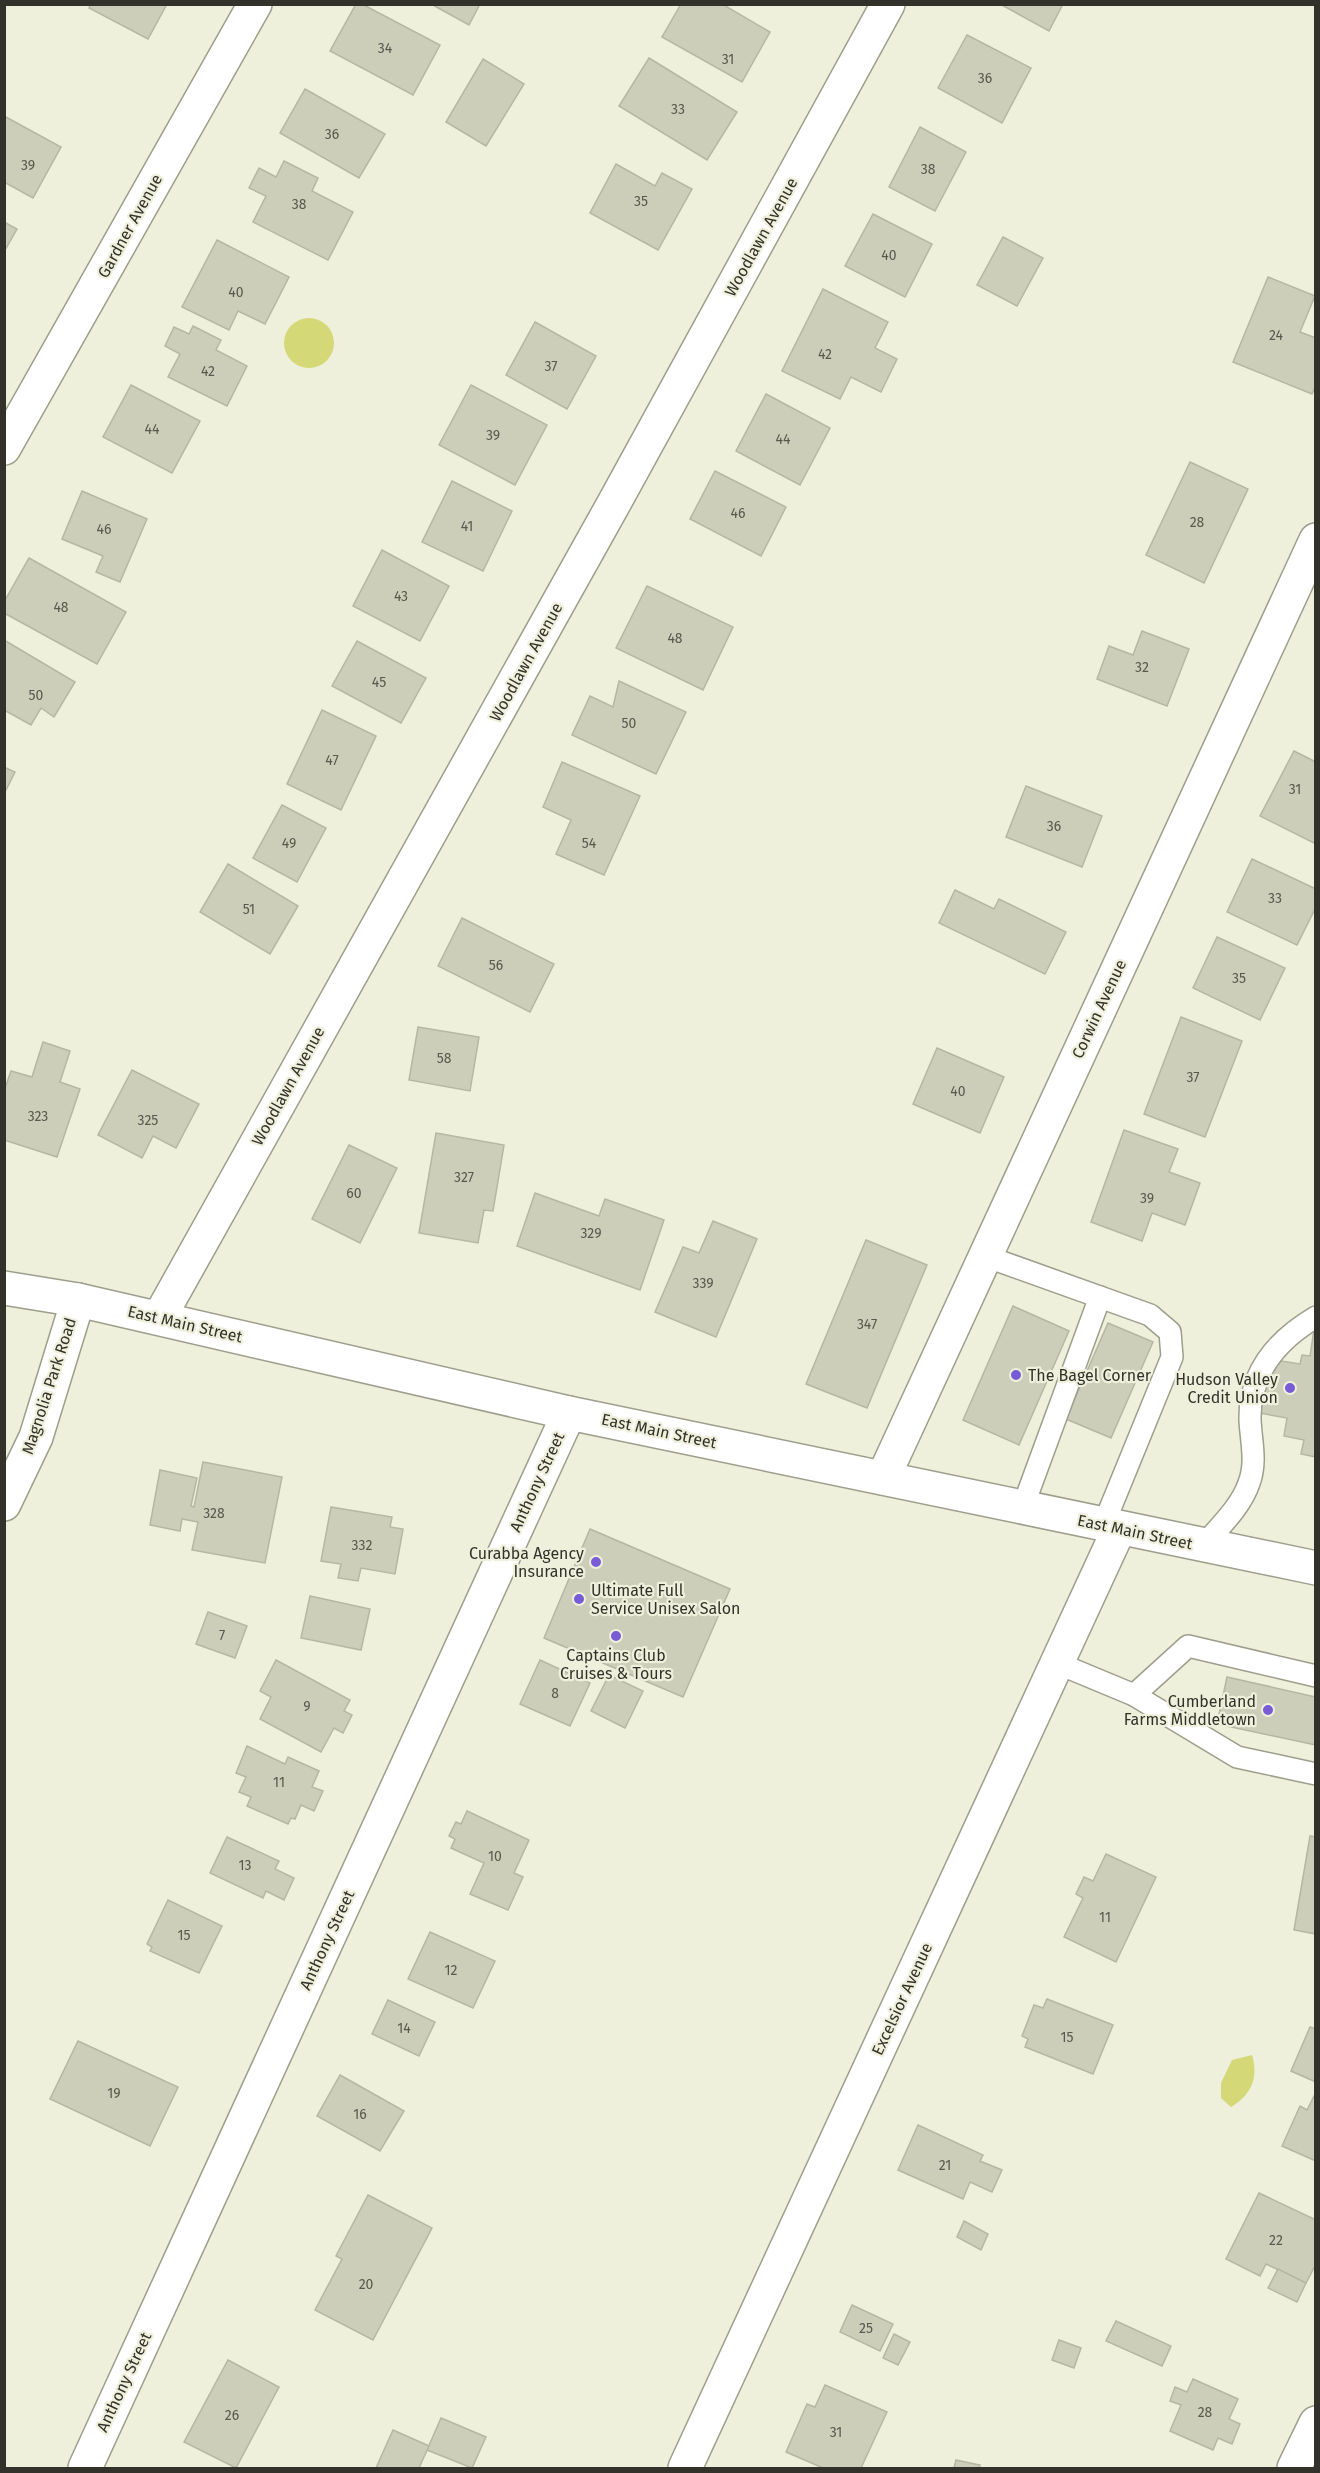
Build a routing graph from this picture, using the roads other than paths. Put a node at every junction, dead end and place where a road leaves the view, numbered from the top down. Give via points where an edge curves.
1 (255, 4) edge
2 (888, 4) edge
3 (4, 448) edge
4 (1316, 540) edge
5 (985, 1256) junction
6 (4, 1288) edge
7 (1100, 1297) junction
8 (78, 1300) junction
9 (1316, 1317) edge
10 (159, 1318) junction
11 (569, 1413) junction
12 (883, 1478) junction
13 (4, 1503) edge
14 (1022, 1509) junction
15 (1111, 1528) junction
16 (1203, 1546) junction
17 (1316, 1568) edge
18 (1057, 1663) junction
19 (1316, 1676) edge
20 (1134, 1695) junction
21 (1316, 1774) edge
22 (1316, 2423) edge
23 (85, 2469) edge
24 (685, 2469) edge
25 (1294, 2469) edge

1 - 3 street, Gardner Avenue
2 - 10 street, Woodlawn Avenue via 602,526
4 - 5 street, Corwin Avenue
5 - 7 lane
5 - 12 street, Corwin Avenue
6 - 8 street, East Main Street
7 - 14 lane
7 - 15 lane via 1150,1315 1170,1332 1172,1357
8 - 10 street, East Main Street
8 - 13 street, Magnolia Park Road via 36,1437
9 - 16 lane via 1264,1362 1252,1392 1254,1452 1249,1483
10 - 11 street, East Main Street
11 - 12 street, East Main Street
11 - 23 street, Anthony Street
12 - 14 street, East Main Street
14 - 15 street, East Main Street
15 - 16 street, East Main Street
15 - 18 street, Excelsior Avenue
16 - 17 street, East Main Street
18 - 20 lane
18 - 24 street, Excelsior Avenue
19 - 20 lane via 1188,1646
20 - 21 lane via 1237,1757
22 - 25 street

